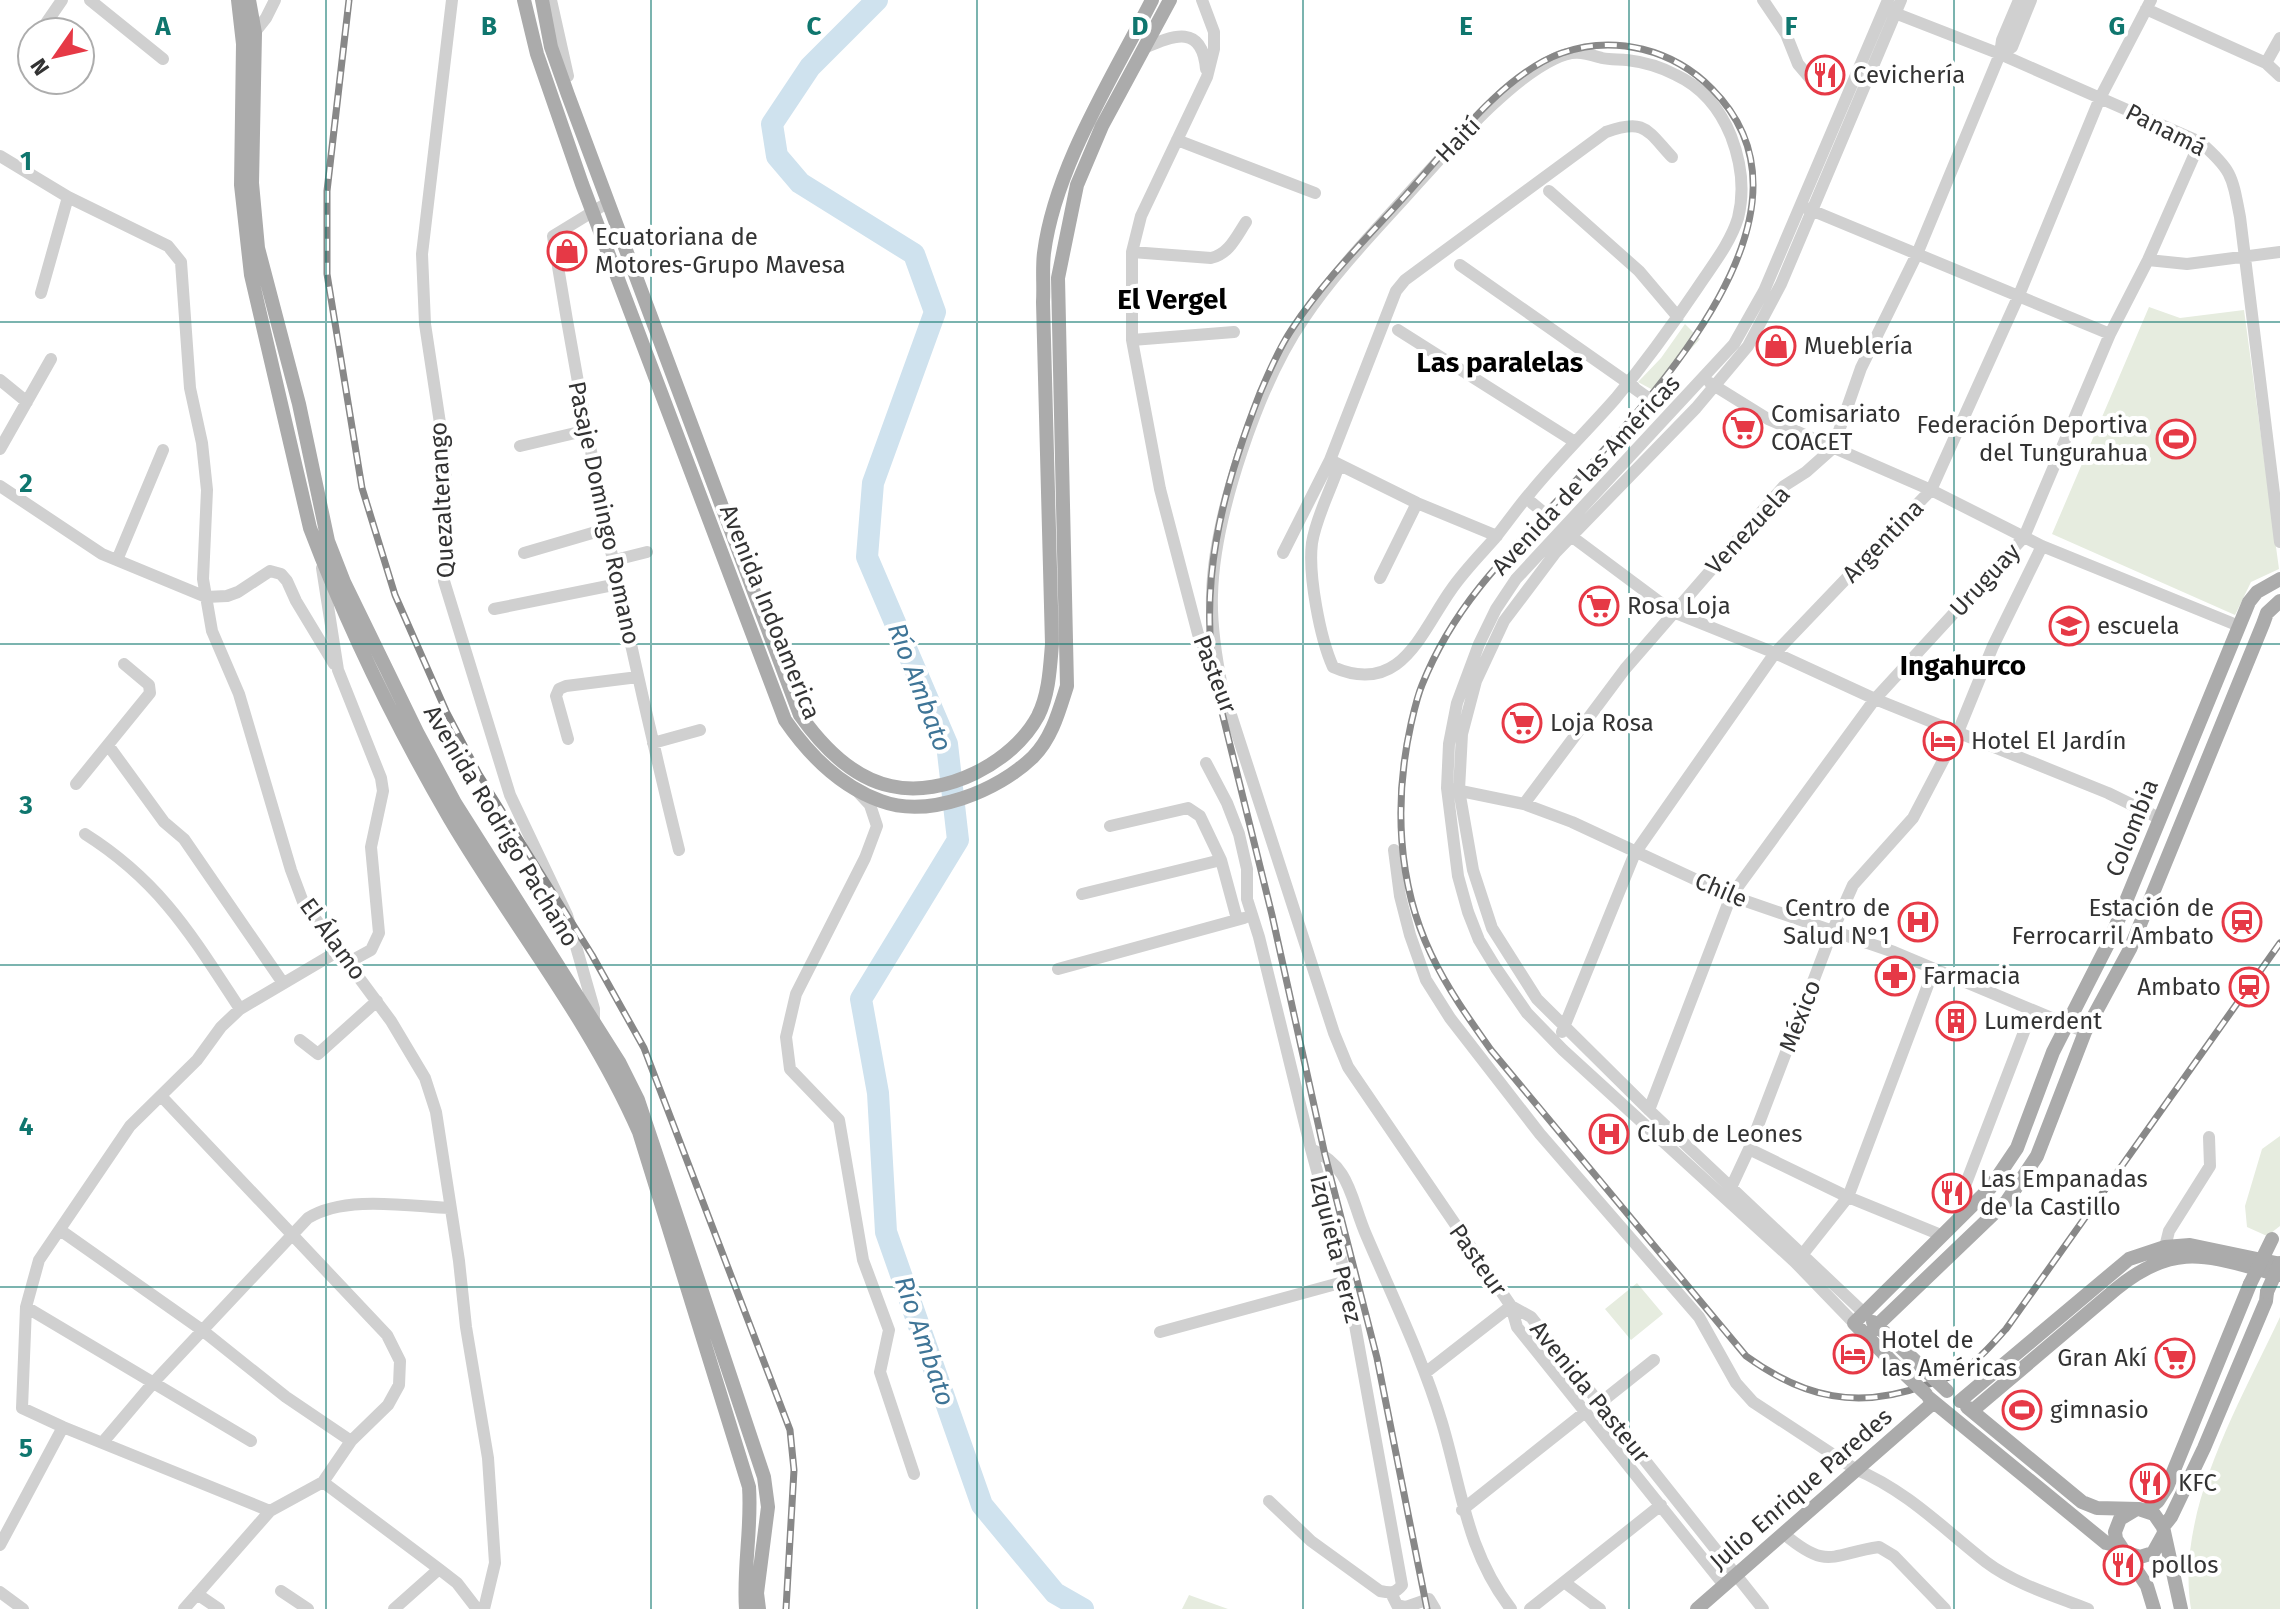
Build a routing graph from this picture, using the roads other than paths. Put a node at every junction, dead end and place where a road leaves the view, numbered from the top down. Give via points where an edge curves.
1 (90, 0) edge
2 (238, 0) edge
3 (249, 0) edge
4 (275, 0) edge
5 (452, 0) edge
6 (524, 0) edge
7 (542, 0) edge
8 (551, 0) edge
9 (1152, 0) edge
10 (1170, 0) edge
11 (1202, 0) edge
12 (1763, 0) edge
13 (1901, 0) edge
14 (2019, 0) edge
15 (2031, 0) edge
16 (2148, 5) edge
17 (1889, 7) edge
18 (249, 38) junction
19 (2280, 38) edge
20 (1144, 48) junction
21 (2000, 54) junction
22 (163, 59) dead end
23 (2266, 63) junction
24 (2280, 76) edge
25 (1207, 77) junction
26 (1815, 84) dead end
27 (2100, 98) junction
28 (583, 135) junction
29 (1177, 140) junction
30 (2200, 142) junction
31 (0, 156) edge
32 (1672, 157) dead end
33 (1549, 191) dead end
34 (1315, 193) dead end
35 (68, 197) junction
36 (607, 203) junction
37 (1806, 208) junction
38 (593, 212) junction
39 (1246, 222) dead end
40 (1132, 252) junction
41 (2280, 252) edge
42 (1917, 254) junction
43 (2244, 257) junction
44 (2148, 260) junction
45 (1460, 265) dead end
46 (41, 293) dead end
47 (2019, 295) junction
48 (1678, 317) junction
49 (1398, 330) dead end
50 (1234, 332) dead end
51 (2110, 334) junction
52 (1132, 340) junction
53 (51, 359) dead end
54 (0, 380) edge
55 (1710, 383) junction
56 (1630, 386) junction
57 (27, 402) junction
58 (1669, 417) junction
59 (588, 430) junction
60 (1575, 442) junction
61 (520, 446) dead end
62 (1833, 448) junction
63 (0, 449) edge
64 (163, 450) dead end
65 (1335, 462) junction
66 (0, 486) edge
67 (1931, 490) junction
68 (1529, 501) junction
69 (1417, 503) junction
70 (606, 529) junction
71 (1566, 532) junction
72 (1497, 536) junction
73 (2024, 537) junction
74 (2280, 542) edge
75 (2042, 546) junction
76 (647, 552) dead end
77 (524, 553) dead end
78 (1283, 553) dead end
79 (321, 557) junction
80 (117, 560) junction
81 (615, 560) junction
82 (1380, 578) dead end
83 (2280, 579) edge
84 (618, 584) junction
85 (206, 597) junction
86 (2280, 601) edge
87 (494, 609) dead end
88 (1673, 612) junction
89 (2239, 626) junction
90 (1775, 653) junction
91 (124, 664) dead end
92 (338, 670) junction
93 (638, 677) junction
94 (1222, 687) junction
95 (1875, 699) junction
96 (700, 730) dead end
97 (1958, 732) junction
98 (568, 739) dead end
99 (653, 743) junction
100 (108, 745) junction
101 (1206, 763) dead end
102 (76, 784) dead end
103 (853, 787) junction
104 (1453, 789) junction
105 (1524, 804) junction
106 (2159, 818) junction
107 (1110, 826) dead end
108 (85, 834) dead end
109 (679, 850) dead end
110 (1394, 850) dead end
111 (1635, 853) junction
112 (1221, 860) junction
113 (1082, 894) dead end
114 (1731, 896) junction
115 (1252, 917) junction
116 (1237, 919) junction
117 (1832, 932) junction
118 (340, 950) junction
119 (349, 962) junction
120 (1058, 969) dead end
121 (1934, 969) junction
122 (283, 983) junction
123 (377, 1001) junction
124 (240, 1009) junction
125 (2032, 1011) junction
126 (594, 1025) junction
127 (2064, 1026) junction
128 (1564, 1028) junction
129 (2085, 1032) junction
130 (300, 1040) dead end
131 (1557, 1044) junction
132 (162, 1097) junction
133 (1649, 1110) junction
134 (2209, 1137) dead end
135 (1311, 1149) junction
136 (1749, 1149) junction
137 (1729, 1193) junction
138 (1848, 1197) junction
139 (449, 1208) junction
140 (1965, 1212) junction
141 (60, 1230) junction
142 (292, 1233) junction
143 (1941, 1235) junction
144 (2276, 1237) edge
145 (2165, 1247) junction
146 (1802, 1255) junction
147 (2280, 1264) edge
148 (2280, 1275) edge
149 (1347, 1281) junction
150 (2248, 1289) junction
151 (2091, 1300) junction
152 (2271, 1300) edge
153 (1511, 1306) junction
154 (26, 1307) junction
155 (1859, 1318) junction
156 (202, 1330) junction
157 (1872, 1330) junction
158 (1160, 1332) dead end
159 (2028, 1354) junction
160 (1654, 1360) dead end
161 (1425, 1373) junction
162 (153, 1383) junction
163 (1930, 1398) junction
164 (1960, 1401) junction
165 (1600, 1403) junction
166 (1972, 1411) junction
167 (1584, 1413) junction
168 (2193, 1425) junction
169 (63, 1427) junction
170 (2210, 1432) junction
171 (251, 1441) dead end
172 (351, 1441) junction
173 (103, 1442) junction
174 (1855, 1469) junction
175 (914, 1474) dead end
176 (323, 1482) junction
177 (1269, 1501) dead end
178 (1661, 1505) junction
179 (1462, 1510) junction
180 (2143, 1510) junction
181 (270, 1511) junction
182 (2163, 1531) junction
183 (1784, 1534) junction
184 (0, 1545) edge
185 (2123, 1550) junction
186 (439, 1569) junction
187 (1730, 1580) junction
188 (1564, 1582) junction
189 (1397, 1589) junction
190 (281, 1591) dead end
191 (0, 1592) edge
192 (197, 1594) junction
193 (23, 1609) edge
194 (184, 1609) edge
195 (219, 1609) edge
196 (308, 1609) edge
197 (394, 1609) edge
198 (477, 1609) edge
199 (484, 1609) edge
200 (746, 1609) edge
201 (759, 1609) edge
202 (1435, 1609) edge
203 (1511, 1609) edge
204 (1530, 1609) edge
205 (1600, 1609) edge
206 (1697, 1609) edge
207 (1763, 1609) edge
208 (1945, 1609) edge
209 (2088, 1609) edge
210 (2154, 1609) edge
211 (2181, 1609) edge

1 - 22 street
2 - 18 main road, Avenida Rodrigo Pachano
3 - 18 main road, Avenida Rodrigo Pachano
4 - 18 street
5 - 126 street, Quezalterango via 422,254 425,324 447,497 444,581 510,795 567,915
6 - 38 main road, Avenida Indoamerica via 537,54
7 - 28 main road, Avenida Indoamerica via 551,47
8 - 28 street via 564,63 586,125
9 - 36 main road, Avenida Indoamerica via 1072,156 1044,253 1049,684 1027,735 1008,755 969,777 920,788 890,786 835,756 800,715
10 - 20 main road, Avenida Indoamerica
11 - 25 street, Pasteur via 1214,32
12 - 26 street
13 - 17 street, Avenida de las Américas
14 - 21 street, Venezuela
15 - 21 street, Venezuela via 2012,47
16 - 23 street
16 - 27 street, Argentina
17 - 21 street, Panamá
17 - 37 street, Avenida de las Américas
18 - 79 main road, Avenida Rodrigo Pachano via 241,185 251,275
18 - 126 main road, Avenida Rodrigo Pachano via 258,248 328,541 455,803
19 - 23 street
20 - 25 street via 1176,35 1188,36 1204,53
20 - 103 main road, Avenida Indoamerica via 1077,185 1058,278 1068,649 1067,686 1054,725 1034,756 1011,774 951,802 883,802
21 - 27 street, Panamá
21 - 42 street, Venezuela
23 - 24 street
25 - 29 street, Pasteur
27 - 30 street, Panamá
27 - 47 street, Argentina
28 - 36 main road, Avenida Indoamerica
29 - 34 street
29 - 40 street, Pasteur via 1141,216
30 - 43 street, Panamá via 2225,164 2234,185
30 - 44 street, Uruguay
31 - 35 street
32 - 65 street via 1640,126 1628,124 1606,132 1415,270 1396,291
33 - 48 street via 1625,257
35 - 46 street
35 - 85 street, El Álamo via 168,246 181,262 190,388 207,490
36 - 38 street, Pasaje Domingo Romano
37 - 42 street
37 - 55 street, Avenida de las Américas via 1781,284 1760,326 1748,346
38 - 59 street, Pasaje Domingo Romano via 553,236
38 - 103 main road, Avenida Indoamerica via 785,720 819,763
39 - 40 street via 1229,248 1211,258
40 - 52 street, Pasteur
41 - 43 street
42 - 47 street
42 - 62 street, Venezuela via 1861,368
43 - 44 street via 2187,264
43 - 74 street, Panamá
44 - 51 street, Uruguay
45 - 56 street
47 - 51 street
47 - 67 street, Argentina
48 - 56 street, Haití
48 - 94 street, Haití via 1729,241 1738,215 1743,187 1726,125 1707,96 1673,73 1590,52 1558,56 1459,137 1319,296 1277,362 1251,427 1215,557 1212,597
49 - 60 street
50 - 52 street
51 - 73 street, Uruguay
52 - 94 street, Pasteur via 1160,489 1198,634
53 - 57 street
54 - 57 street
55 - 58 street, Avenida de las Américas
55 - 62 street via 1768,419
55 - 71 street, Avenida de las Américas
56 - 58 street, bridge
56 - 60 street, Haití
57 - 63 street
58 - 71 street, Avenida de las Américas
59 - 61 street
59 - 70 street, Pasaje Domingo Romano
60 - 68 street
62 - 67 street
62 - 88 street, Venezuela via 1784,486
64 - 80 street
65 - 69 street
65 - 72 street via 1313,540 1312,586 1327,654 1333,667 1346,673 1376,674 1405,658 1453,587
65 - 78 street
66 - 80 street
67 - 73 street
67 - 90 street, Argentina
68 - 71 street, bridge
68 - 72 street
69 - 72 street
69 - 82 street
70 - 77 street
70 - 81 street, Pasaje Domingo Romano
71 - 88 street
71 - 104 street, Avenida de las Américas via 1516,579 1479,644 1457,703 1449,744
73 - 75 street
73 - 95 street, Uruguay
75 - 89 street
75 - 97 street, México
76 - 81 street
79 - 92 street
79 - 200 main road, Avenida Rodrigo Pachano via 398,723 451,820 597,1048 639,1132 749,1487
80 - 85 street
81 - 84 street, Pasaje Domingo Romano
83 - 89 main road, Colombia via 2257,592
84 - 87 street
84 - 93 street, Pasaje Domingo Romano
85 - 92 street via 227,596 275,571 287,581
85 - 118 street, El Álamo via 212,631 239,694 298,889
86 - 129 main road, Colombia via 2267,613 2130,949
88 - 90 street
88 - 105 street, Venezuela
89 - 106 main road, Colombia
90 - 95 street
90 - 111 street, Argentina
91 - 100 street via 149,685 150,693
92 - 119 street via 383,791 371,847 379,933 371,950
93 - 98 street via 559,689 556,696
93 - 99 street, Pasaje Domingo Romano
94 - 153 street, Pasteur via 1348,1067
95 - 97 street
95 - 114 street, Uruguay
96 - 99 street
97 - 106 street
97 - 117 street, México via 1913,818 1853,885
99 - 109 street, Pasaje Domingo Romano
100 - 102 street
100 - 122 street via 164,822 184,839
101 - 115 street, Izquieta Perez via 1239,834
103 - 175 street via 870,805 877,826 796,994 786,1037 790,1069 839,1120 863,1260 889,1330 880,1372
104 - 105 street, Chile
104 - 128 street, Avenida de las Américas via 1492,928 1537,999
104 - 131 street, Avenida de las Américas via 1458,876 1479,940 1527,1013
105 - 111 street, Chile
106 - 127 main road, Colombia via 2110,940
107 - 112 street via 1188,808 1200,816
108 - 124 street via 149,882 187,927
110 - 174 street via 1410,935 1426,980 1450,1018 1540,1134 1699,1317 1736,1383 1753,1402
111 - 114 street, Chile
111 - 128 street, Argentina
112 - 113 street
112 - 116 street
114 - 117 street, Chile
114 - 133 street, Uruguay
115 - 116 street
115 - 135 street, Izquieta Perez
116 - 120 street
117 - 121 street, Chile
117 - 136 street, México
118 - 119 street, El Álamo
118 - 122 street
119 - 123 street, El Álamo
121 - 125 street, Chile
121 - 138 street
122 - 124 street
123 - 130 street via 318,1054
123 - 139 street, El Álamo via 425,1078 436,1112
124 - 132 street
125 - 127 street, Chile
125 - 140 street via 1963,1191
126 - 201 main road, Avenida Rodrigo Pachano via 638,1100 764,1477 768,1507
127 - 129 street, Chile
127 - 140 main road, Colombia via 2017,1148 1990,1188
128 - 131 street, Argentina
128 - 133 street, Avenida de las Américas
129 - 157 main road, Colombia via 2037,1156 2022,1181
131 - 137 street, Avenida de las Américas
132 - 141 street via 130,1126
132 - 142 street
133 - 137 street, Avenida de las Américas
134 - 145 street via 2210,1166 2169,1231
135 - 149 street, Izquieta Perez
135 - 161 street via 1335,1162 1345,1177
136 - 137 street, México
136 - 138 street
137 - 146 street, Avenida de las Américas
137 - 155 street, Avenida de las Américas
138 - 143 street
138 - 146 street
139 - 142 street via 332,1207
139 - 199 street, El Álamo via 493,1510 495,1563
140 - 143 main road, Colombia
141 - 154 street via 39,1260
141 - 156 street
142 - 156 street
142 - 172 street via 387,1335 400,1361 399,1385 388,1405
143 - 155 main road, Colombia
144 - 150 main road, bridge
145 - 147 main road via 2212,1248
145 - 151 main road via 2129,1259
146 - 155 street, Avenida de las Américas
147 - 152 main road, bridge
148 - 151 main road via 2207,1258 2171,1258
149 - 158 street
149 - 189 street, Izquieta Perez
150 - 152 main road
150 - 168 main road
151 - 159 main road
152 - 170 main road
153 - 161 street
153 - 165 street, Avenida Pasteur via 1531,1317
153 - 167 street, Avenida Pasteur via 1517,1327
154 - 162 street
154 - 169 street via 22,1408
155 - 157 main road, Avenida de las Américas
156 - 162 street
156 - 172 street
157 - 163 main road, Avenida de las Américas, bridge via 1893,1363
157 - 164 main road, Avenida de las Américas, bridge
159 - 164 main road
159 - 166 main road
160 - 165 street
161 - 179 street via 1443,1424
162 - 171 street
162 - 173 street
163 - 174 main road, Julio Enrique Paredes
163 - 185 main road, Avenida de las Américas via 2106,1543
164 - 166 main road, Avenida de las Américas
165 - 187 street, Avenida Pasteur
166 - 180 main road, Avenida de las Américas via 2082,1502
167 - 178 street, Avenida Pasteur
167 - 179 street
168 - 170 main road
168 - 180 main road via 2167,1487
169 - 173 street
169 - 184 street
170 - 182 main road
172 - 176 street
173 - 181 street
174 - 183 main road, Julio Enrique Paredes
174 - 209 street via 1921,1507 1988,1564
176 - 181 street
176 - 186 street
177 - 189 street via 1311,1541 1380,1591
178 - 187 street, Avenida Pasteur
178 - 188 street
179 - 203 street via 1479,1554
180 - 182 main road via 2154,1514
180 - 185 main road via 2125,1513 2117,1525 2116,1539
181 - 192 street
182 - 185 main road via 2158,1548 2147,1556
182 - 211 main road
183 - 187 main road, Julio Enrique Paredes
183 - 208 street via 1830,1559 1879,1547
185 - 210 main road via 2147,1586
186 - 197 street
186 - 198 street
187 - 206 main road, Julio Enrique Paredes
187 - 207 street, Avenida Pasteur
188 - 204 street
188 - 205 street
189 - 202 street via 1397,1605 1429,1599
190 - 196 street
191 - 193 street
192 - 194 street
192 - 195 street

